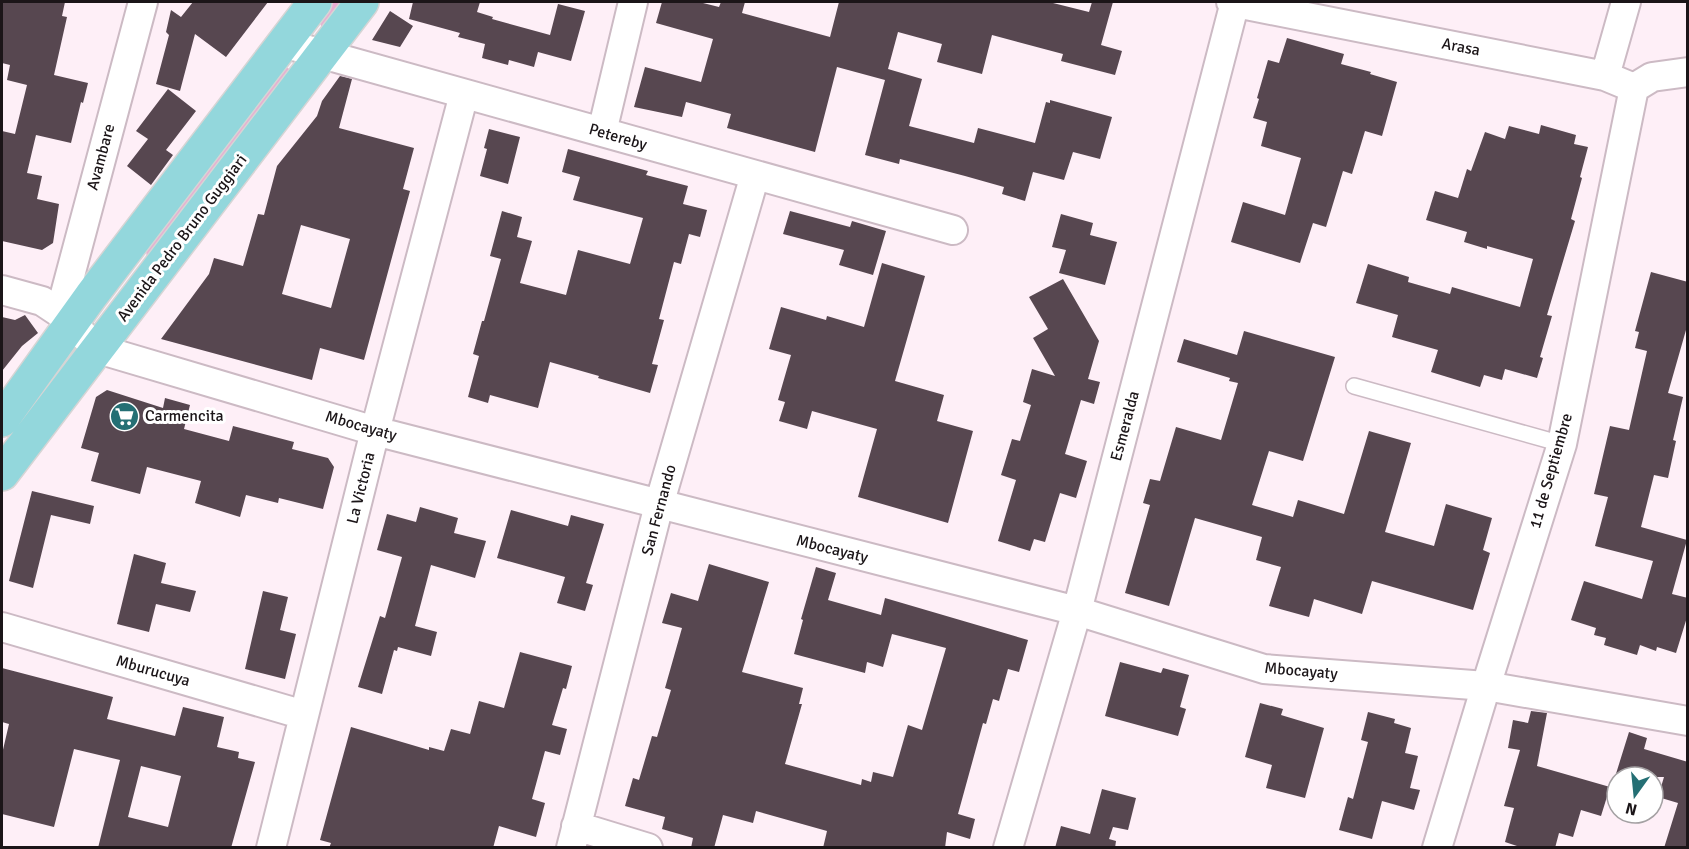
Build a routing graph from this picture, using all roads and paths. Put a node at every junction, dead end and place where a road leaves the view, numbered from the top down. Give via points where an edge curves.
1 (143, 2) edge
2 (315, 2) edge
3 (362, 2) edge
4 (633, 2) edge
5 (1233, 2) edge
6 (1626, 2) edge
7 (283, 43) junction
8 (322, 54) junction
9 (1688, 72) edge
10 (1605, 76) junction
11 (1634, 88) junction
12 (464, 94) junction
13 (602, 132) junction
14 (755, 175) junction
15 (953, 230) dead end
16 (2, 290) edge
17 (66, 319) junction
18 (98, 349) junction
19 (1353, 386) dead end
20 (2, 420) edge
21 (375, 431) junction
22 (1562, 444) junction
23 (2, 474) edge
24 (659, 505) junction
25 (1077, 611) junction
26 (2, 627) edge
27 (1486, 686) junction
28 (304, 715) junction
29 (1688, 721) edge
30 (574, 837) edge
31 (271, 848) edge
32 (648, 848) edge
33 (1008, 848) edge
34 (1437, 848) edge

1 - 17 street, Avambare
2 - 7 main road
3 - 8 main road, Avenida Pedro Bruno Guggiari
4 - 13 street
5 - 10 street, Arasa
5 - 25 street, Esmeralda
6 - 10 street
7 - 8 street, Petereby
7 - 17 main road via 91,296
8 - 12 street, Petereby
8 - 18 main road, Avenida Pedro Bruno Guggiari
9 - 11 street via 1652,77
10 - 11 street, Arasa
11 - 22 street, 11 de Septiembre
12 - 13 street, Petereby
12 - 21 street, La Victoria
13 - 14 street, Petereby
14 - 15 street, Petereby
14 - 24 street, San Fernando
16 - 17 street, Mbocayaty via 42,301
17 - 18 street, Mbocayaty
17 - 20 main road
18 - 21 street, Mbocayaty
18 - 23 main road, Avenida Pedro Bruno Guggiari
19 - 22 lane
21 - 24 street, Mbocayaty
21 - 28 street, La Victoria
22 - 27 street, 11 de Septiembre
24 - 25 street, Mbocayaty
24 - 30 street, San Fernando
25 - 27 street, Mbocayaty via 1263,669
25 - 33 street, Esmeralda
26 - 28 street, Mburucuya
27 - 29 street, Mbocayaty
27 - 34 street, 11 de Septiembre
28 - 31 street, La Victoria
30 - 32 street

